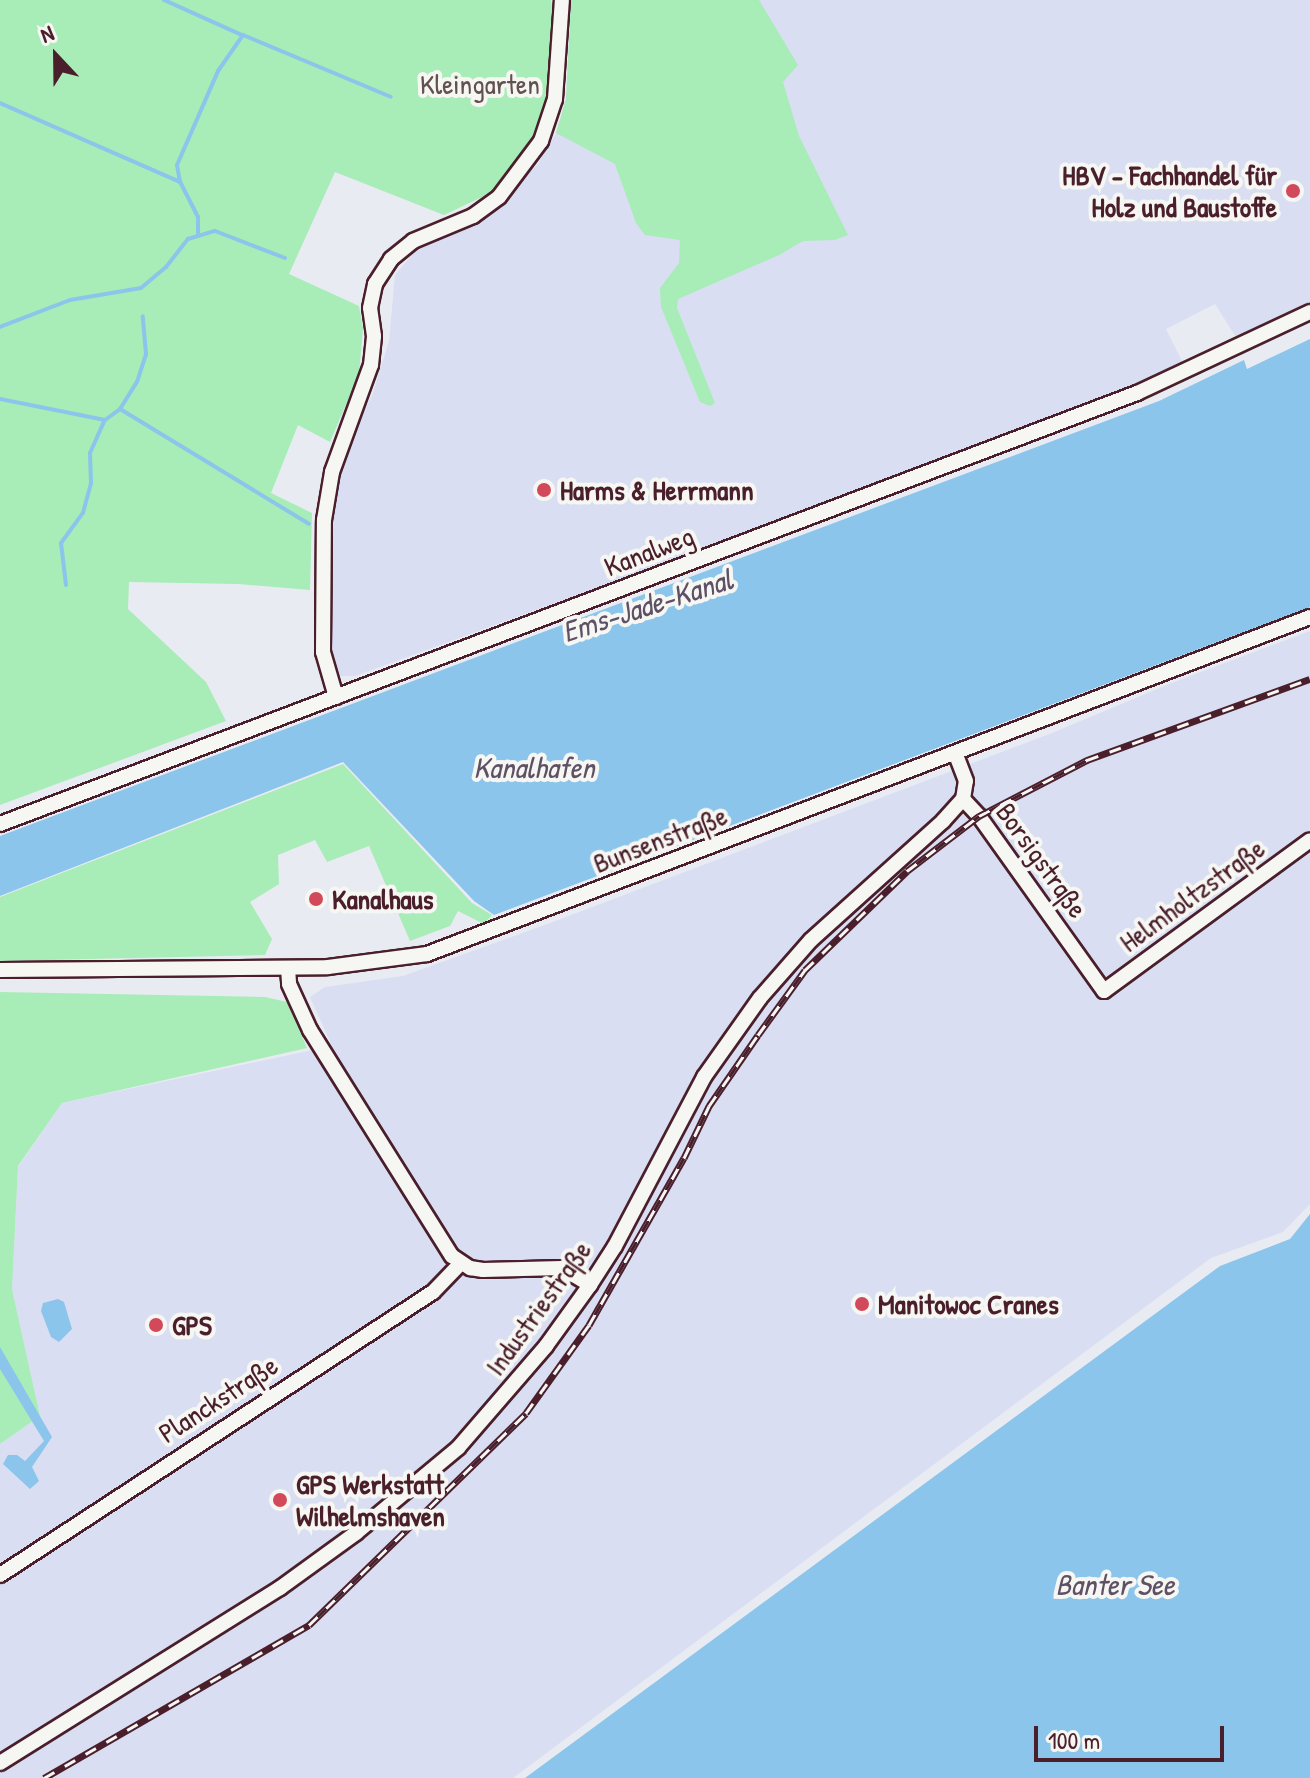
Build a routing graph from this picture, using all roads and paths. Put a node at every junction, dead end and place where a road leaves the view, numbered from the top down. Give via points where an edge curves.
1 (562, 0) edge
2 (1310, 312) edge
3 (1310, 617) edge
4 (336, 697) junction
5 (955, 753) junction
6 (963, 799) junction
7 (0, 824) edge
8 (1310, 840) edge
9 (288, 968) junction
10 (0, 970) edge
11 (1104, 991) joint
12 (460, 1264) junction
13 (590, 1285) junction
14 (0, 1575) edge
15 (0, 1763) edge

1 - 4 street via 555,99 541,141 493,203 413,241 380,271 375,284 371,365 332,472 324,520 323,652
2 - 4 street, Kanalweg via 1137,393
3 - 5 street, Bunsenstraße
4 - 7 street, Kanalweg
5 - 6 street via 966,781
5 - 9 street, Bunsenstraße via 427,954
6 - 11 street, Borsigstraße
6 - 13 street, Industriestraße via 811,940 760,998 704,1077
8 - 11 street, Helmholtzstraße
9 - 10 street, Bunsenstraße
9 - 12 street via 289,984 310,1030
12 - 13 street via 483,1270 562,1268
12 - 14 street, Planckstraße via 433,1292
13 - 15 street, Industriestraße via 537,1357 458,1448 356,1533 280,1588

